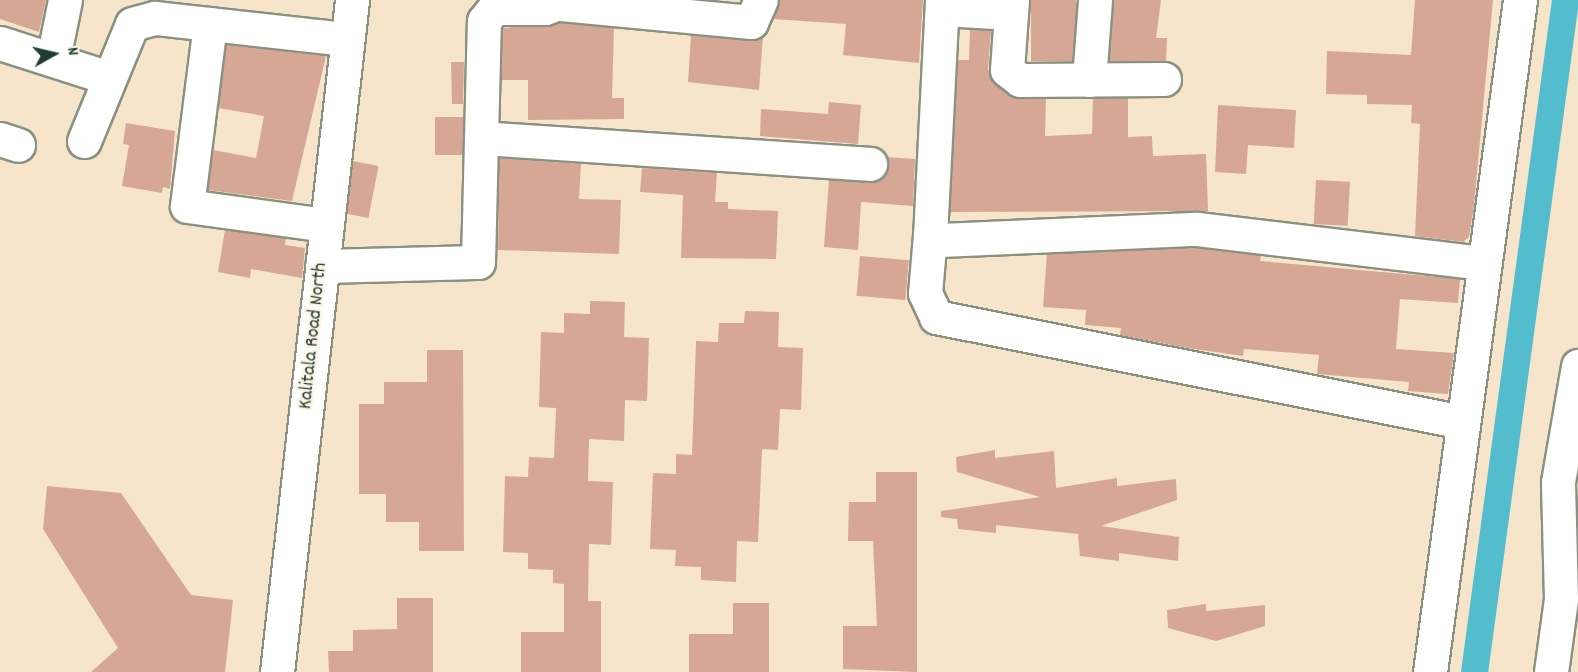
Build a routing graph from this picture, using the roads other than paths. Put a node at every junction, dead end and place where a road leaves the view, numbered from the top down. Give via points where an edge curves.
1 (65, 0) edge
2 (352, 0) edge
3 (761, 0) edge
4 (1095, 0) edge
5 (1520, 0) edge
6 (564, 2) edge
7 (943, 5) edge
8 (1012, 6) edge
9 (135, 12) edge
10 (210, 24) junction
11 (346, 39) junction
12 (0, 44) edge
13 (53, 59) junction
14 (109, 78) junction
15 (1164, 79) dead end
16 (1089, 80) junction
17 (481, 138) junction
18 (84, 141) dead end
19 (870, 164) dead end
20 (326, 225) junction
21 (930, 235) junction
22 (1483, 263) junction
23 (322, 266) junction
24 (1578, 366) edge
25 (1463, 422) junction
26 (1568, 483) edge
27 (1569, 660) edge
28 (277, 672) edge
29 (1430, 672) edge

1 - 13 street
2 - 11 street, Kalitala Road North
3 - 6 street via 751,21
4 - 16 street
5 - 22 street
6 - 17 street via 494,8 484,21
7 - 8 street
7 - 21 street
8 - 16 street via 1007,70 1020,80
9 - 10 street
9 - 14 street
10 - 11 street
10 - 20 street via 187,206
11 - 20 street, Kalitala Road North
12 - 13 street
13 - 14 street
14 - 18 street
15 - 16 street
17 - 19 street
17 - 23 street via 478,262
20 - 23 street, Kalitala Road North
21 - 22 street via 941,240 1197,229
21 - 25 street via 925,293 936,317
22 - 25 street
23 - 28 street, Kalitala Road North
24 - 26 street
25 - 29 street
26 - 27 street via 1561,599

